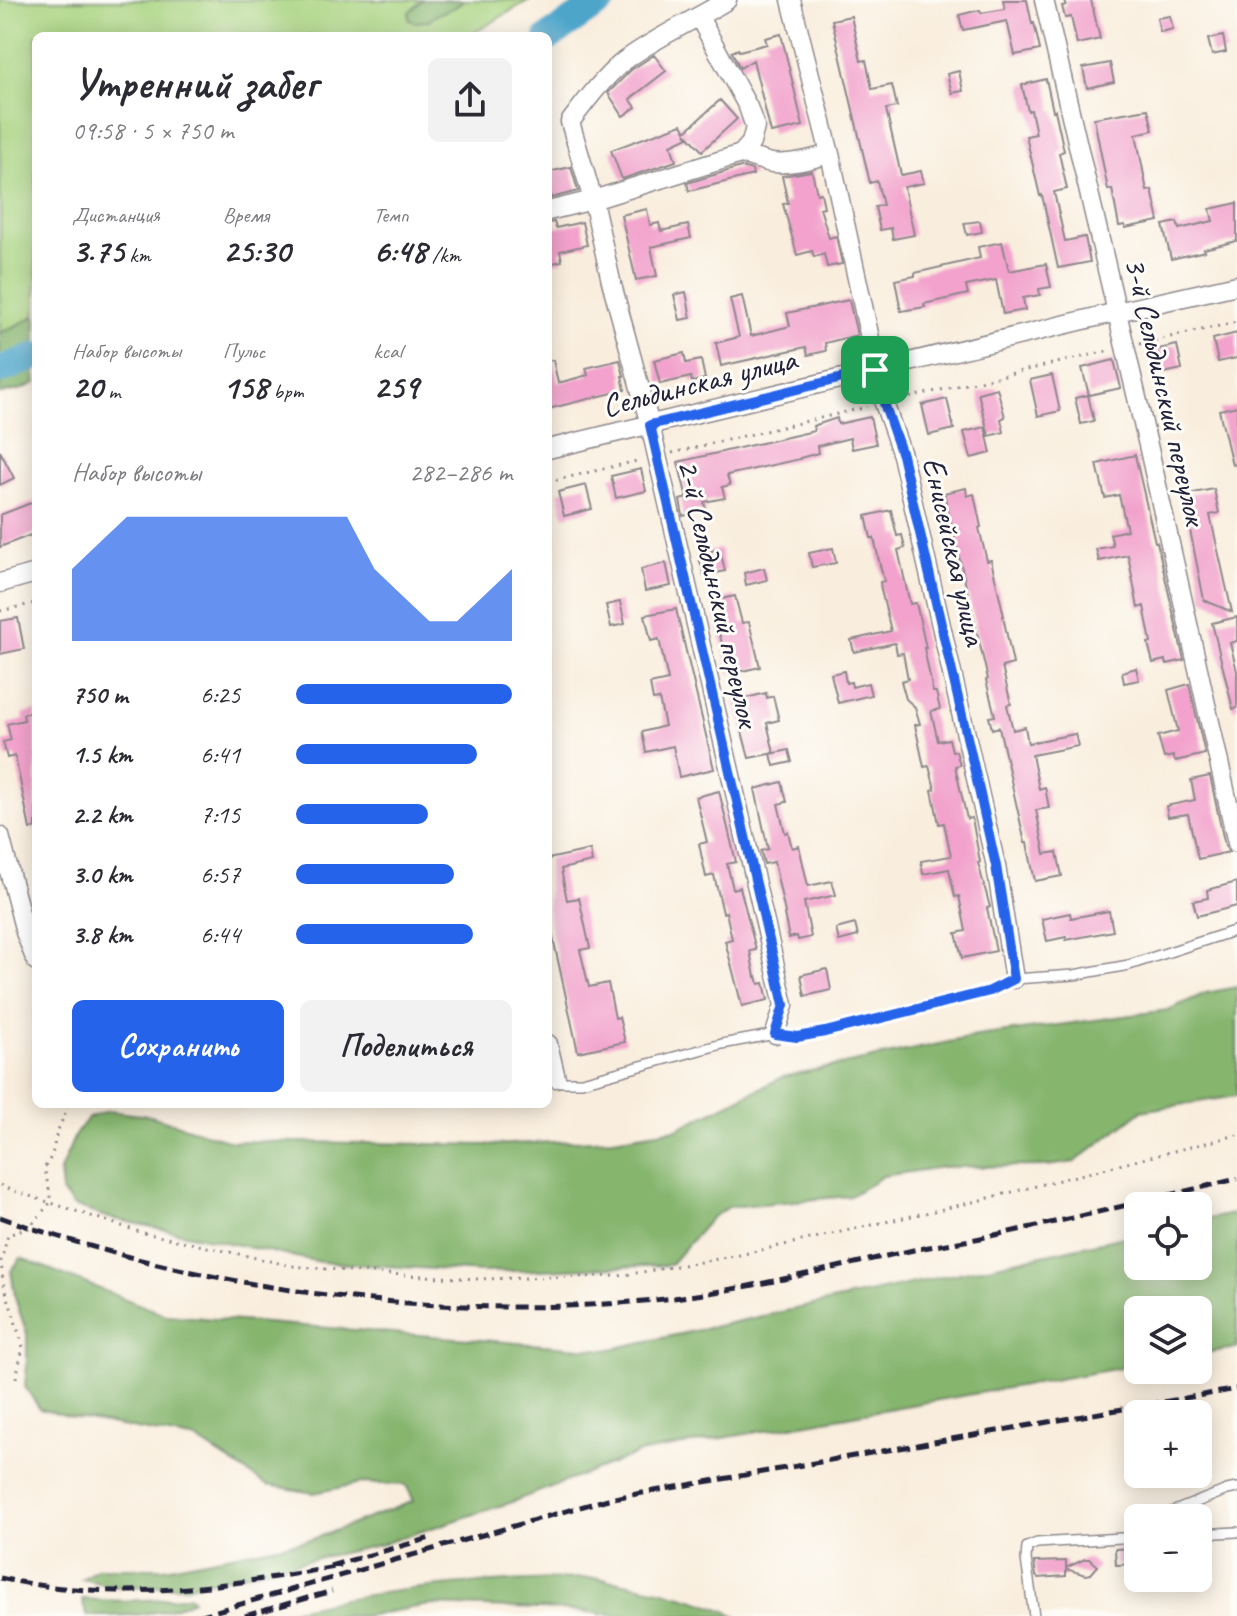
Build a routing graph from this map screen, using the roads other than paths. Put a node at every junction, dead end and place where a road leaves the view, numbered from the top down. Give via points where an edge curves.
1 (727, 0) edge
2 (791, 0) edge
3 (1044, 0) edge
4 (699, 17) junction
5 (741, 154) junction
6 (830, 154) junction
7 (593, 200) junction
8 (552, 210) edge
9 (1237, 285) edge
10 (1117, 312) junction
11 (875, 370) junction
12 (650, 425) junction
13 (552, 448) edge
14 (32, 574) edge
15 (0, 583) edge
16 (0, 836) edge
17 (1237, 843) edge
18 (1237, 930) edge
19 (32, 950) edge
20 (1014, 979) junction
21 (775, 1034) junction
22 (552, 1061) edge
23 (556, 1078) joint
24 (1237, 1488) edge
25 (1192, 1504) edge
26 (1237, 1532) edge
27 (1212, 1533) edge
28 (1124, 1538) edge
29 (1034, 1616) edge

1 - 4 street
2 - 6 street, Енисейская улица
3 - 10 street, 3-й Сельдинский переулок
4 - 5 street via 755,127
4 - 7 street, 2-й Сельдинский переулок via 622,63 570,122
5 - 6 street via 772,163
5 - 7 street
6 - 11 street, Енисейская улица
7 - 8 street
7 - 12 street, 2-й Сельдинский переулок
9 - 10 street, Сельдинская улица
10 - 11 street, Сельдинская улица
10 - 17 street, 3-й Сельдинский переулок
11 - 12 street, Сельдинская улица
11 - 20 street, Енисейская улица via 902,455 990,835
12 - 13 street, Сельдинская улица
12 - 21 street, 2-й Сельдинский переулок via 784,1005
14 - 15 street
16 - 19 street
18 - 20 lane via 1129,965
20 - 21 lane via 990,991 825,1032
21 - 23 lane via 582,1082
22 - 23 street
24 - 25 lane
26 - 27 lane
28 - 29 lane via 1027,1547

